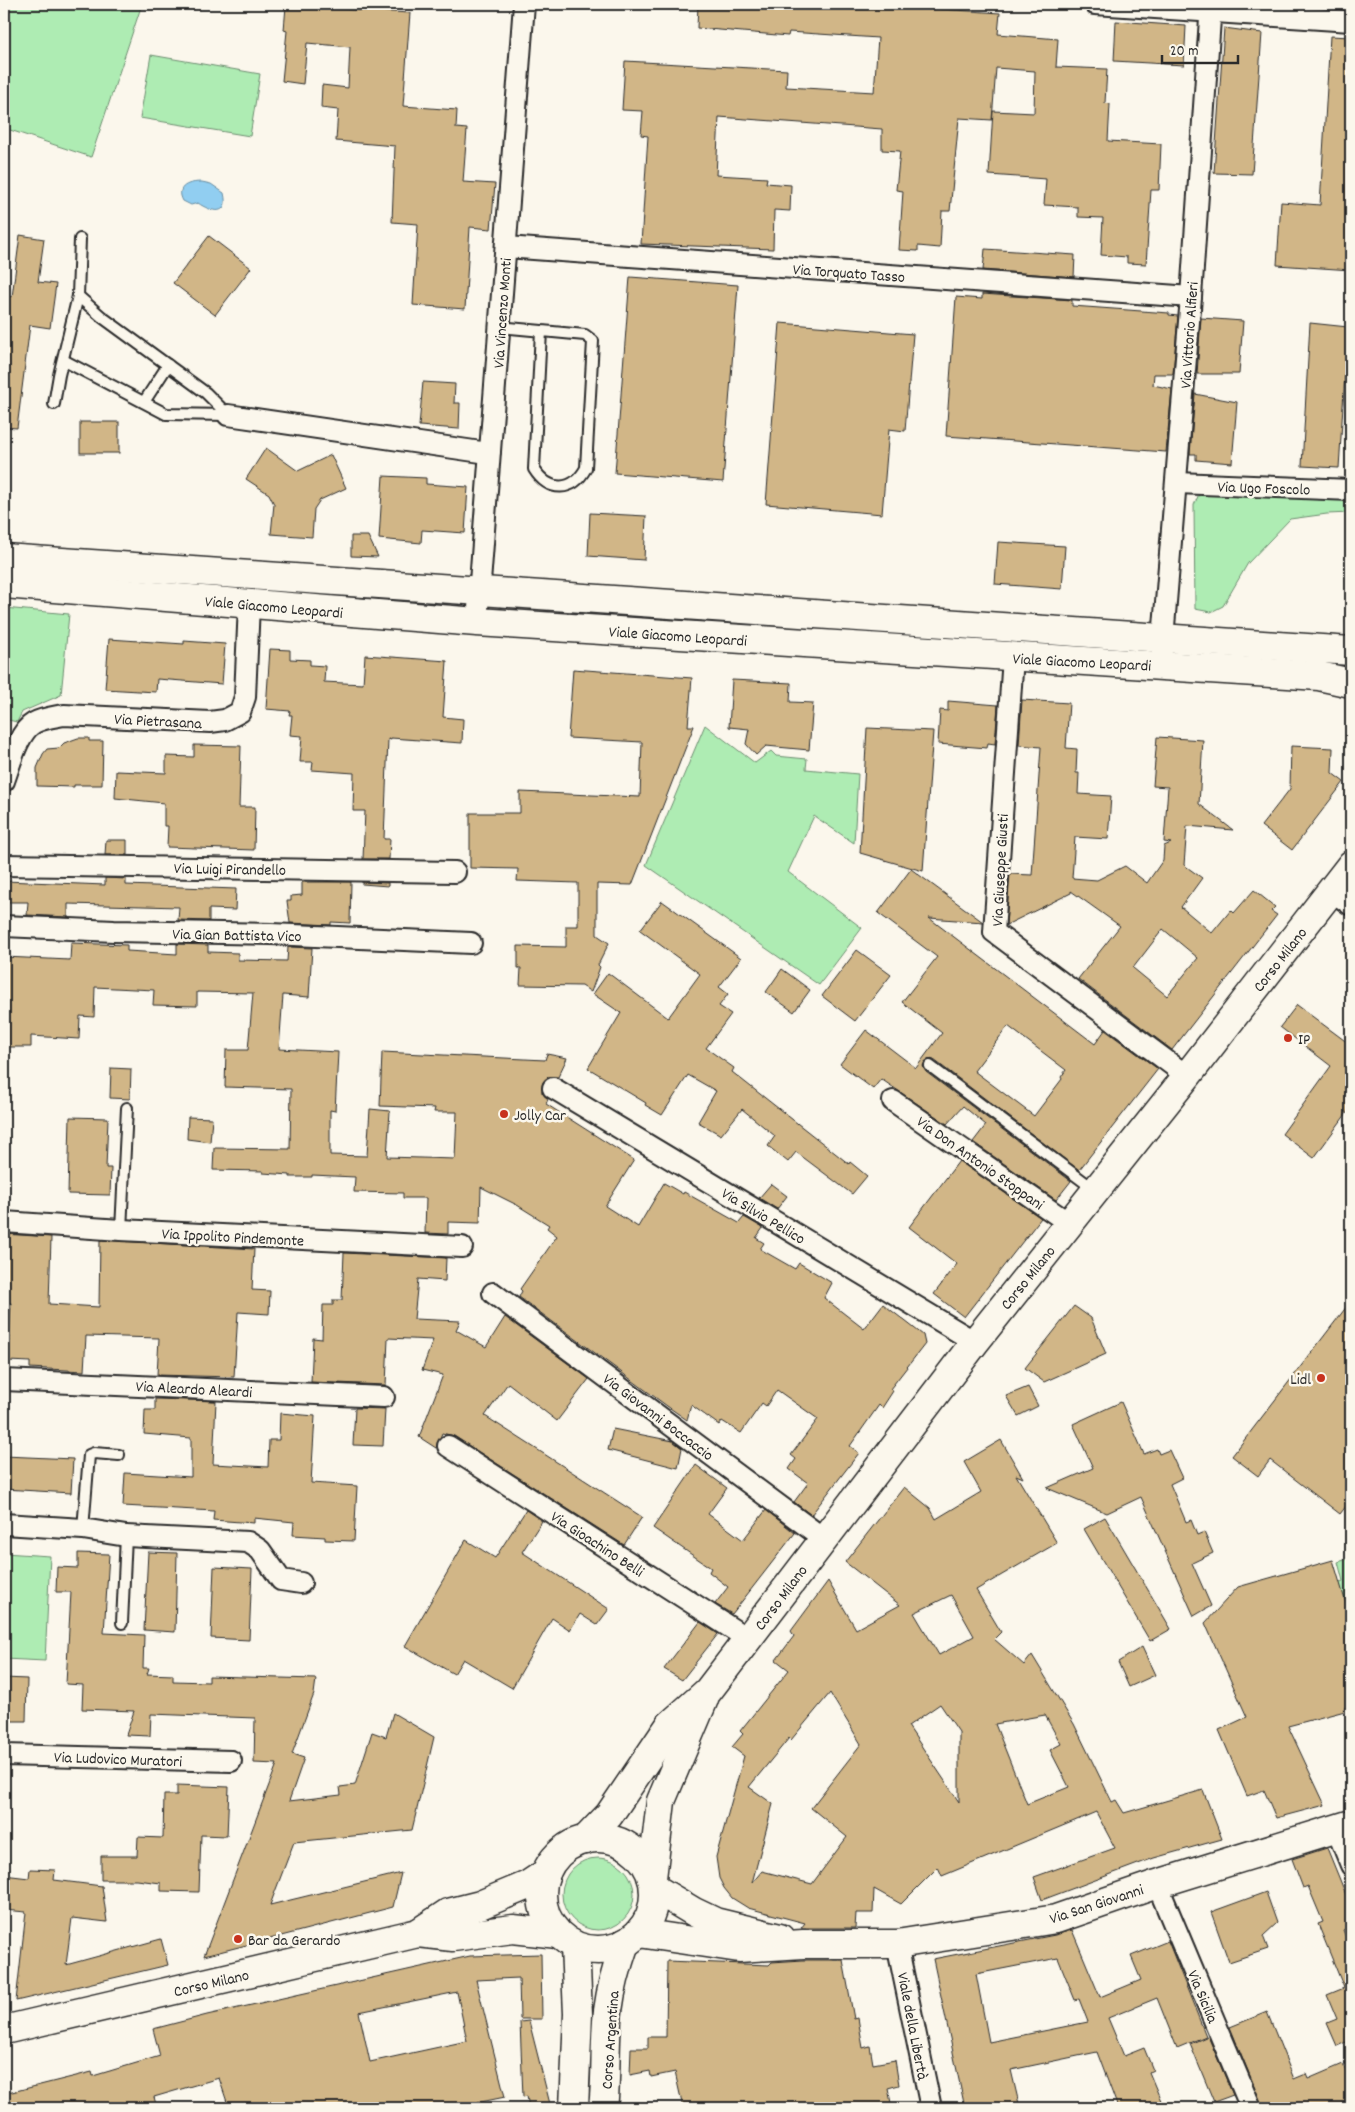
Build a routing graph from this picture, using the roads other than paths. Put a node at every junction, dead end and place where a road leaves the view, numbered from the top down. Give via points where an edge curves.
1 (524, 4) edge
2 (1095, 4) edge
3 (1211, 8) edge
4 (1351, 21) edge
5 (80, 239) dead end
6 (506, 247) junction
7 (78, 296) junction
8 (1191, 297) junction
9 (500, 327) junction
10 (541, 331) junction
11 (63, 360) junction
12 (168, 365) junction
13 (144, 402) junction
14 (54, 404) dead end
15 (228, 415) junction
16 (490, 451) junction
17 (1177, 483) junction
18 (1351, 490) edge
19 (4, 558) edge
20 (4, 584) edge
21 (480, 592) junction
22 (248, 604) junction
23 (477, 622) junction
24 (1163, 638) junction
25 (1351, 651) edge
26 (1013, 657) junction
27 (1160, 665) junction
28 (1351, 683) edge
29 (4, 782) edge
30 (4, 864) edge
31 (1351, 865) edge
32 (455, 872) dead end
33 (1342, 898) edge
34 (4, 926) edge
35 (471, 943) dead end
36 (930, 1066) dead end
37 (1187, 1076) junction
38 (553, 1088) dead end
39 (892, 1101) dead end
40 (128, 1108) dead end
41 (1096, 1191) junction
42 (4, 1222) edge
43 (1070, 1224) junction
44 (121, 1230) junction
45 (462, 1247) dead end
46 (493, 1293) dead end
47 (975, 1342) junction
48 (4, 1380) edge
49 (384, 1397) dead end
50 (448, 1446) dead end
51 (118, 1455) dead end
52 (4, 1524) edge
53 (83, 1528) junction
54 (126, 1536) junction
55 (824, 1539) junction
56 (301, 1582) dead end
57 (122, 1623) dead end
58 (748, 1640) junction
59 (708, 1691) junction
60 (4, 1755) edge
61 (231, 1761) dead end
62 (1344, 1826) edge
63 (585, 1840) junction
64 (1351, 1865) edge
65 (546, 1873) junction
66 (653, 1883) junction
67 (1157, 1884) junction
68 (418, 1933) junction
69 (632, 1938) junction
70 (567, 1940) junction
71 (803, 1944) junction
72 (897, 1944) junction
73 (4, 2030) edge
74 (574, 2108) edge
75 (603, 2108) edge
76 (930, 2108) edge
77 (1251, 2108) edge

1 - 6 street, Via Vincenzo Monti
2 - 3 street
3 - 4 street
3 - 8 street, Via Vittorio Alfieri
5 - 7 lane
6 - 8 street, Via Torquato Tasso
6 - 9 street, Via Vincenzo Monti
7 - 11 lane
7 - 12 lane
8 - 17 street, Via Vittorio Alfieri
9 - 10 lane
9 - 16 street, Via Vincenzo Monti
10 - 10 lane via 534,469 547,483 565,486 574,483 586,468 594,344 592,338 585,335
11 - 13 lane
11 - 14 lane
12 - 13 lane
12 - 15 lane via 206,393
13 - 15 lane via 166,414
15 - 16 street
16 - 21 street, Via Vincenzo Monti
17 - 18 street, Via Ugo Foscolo
17 - 24 street, Via Vittorio Alfieri
19 - 21 main road, Viale Giacomo Leopardi
20 - 22 main road, Viale Giacomo Leopardi
21 - 23 street, Via Vincenzo Monti
21 - 24 main road, Viale Giacomo Leopardi
22 - 23 main road, Viale Giacomo Leopardi
22 - 29 street, Via Pietrasana via 245,697 240,712 225,720 210,722 64,715 45,718 32,724 17,745
23 - 26 main road, Viale Giacomo Leopardi
24 - 25 main road, Viale Giacomo Leopardi
24 - 27 street, Via Vittorio Alfieri
26 - 27 main road, Viale Giacomo Leopardi
26 - 37 street, Via Giuseppe Giusti via 994,932
27 - 28 main road, Viale Giacomo Leopardi via 1319,676
30 - 32 street, Via Luigi Pirandello
31 - 33 main road, Corso Milano
33 - 37 main road, Corso Milano
34 - 35 street, Via Gian Battista Vico
36 - 41 lane
37 - 41 main road, Corso Milano
38 - 47 street, Via Silvio Pellico
39 - 43 street, Via Don Antonio Stoppani
40 - 44 lane
41 - 43 main road, Corso Milano
42 - 44 street, Via Ippolito Pindemonte
43 - 47 main road, Corso Milano
44 - 45 street, Via Ippolito Pindemonte
46 - 55 street, Via Giovanni Boccaccio
47 - 55 main road, Corso Milano
48 - 49 street, Via Aleardo Aleardi
50 - 58 street, Via Gioachino Belli
51 - 53 lane via 88,1455
52 - 53 street
53 - 54 street
54 - 56 street via 248,1542 260,1550 281,1580
54 - 57 lane
55 - 58 main road, Corso Milano
58 - 59 main road, Corso Milano
59 - 63 main road, Corso Milano via 670,1725 609,1815
59 - 66 main road, Corso Milano via 661,1801
60 - 61 street, Via Ludovico Muratori
62 - 64 street
62 - 67 main road, Via San Giovanni
63 - 65 main road, Corso Argentina via 561,1852
63 - 66 main road, Corso Argentina via 613,1840 626,1846 646,1865
65 - 68 main road, Corso Milano via 528,1885 480,1905 448,1913
65 - 70 main road, Corso Argentina via 542,1884 543,1906 551,1926
66 - 69 main road, Corso Argentina via 651,1912
66 - 71 main road, Via San Giovanni via 694,1912 715,1922
67 - 72 main road, Via San Giovanni via 1056,1919
67 - 77 street, Via Sicilia
68 - 70 main road, Corso Milano via 453,1937 513,1929
68 - 73 main road, Corso Milano
69 - 70 main road via 600,1951
69 - 71 main road, Via San Giovanni via 739,1948
69 - 75 main road, Corso Argentina via 613,1978
70 - 74 main road, Corso Argentina via 578,2037
71 - 72 main road, Via San Giovanni
72 - 76 street, Viale della Libertà

